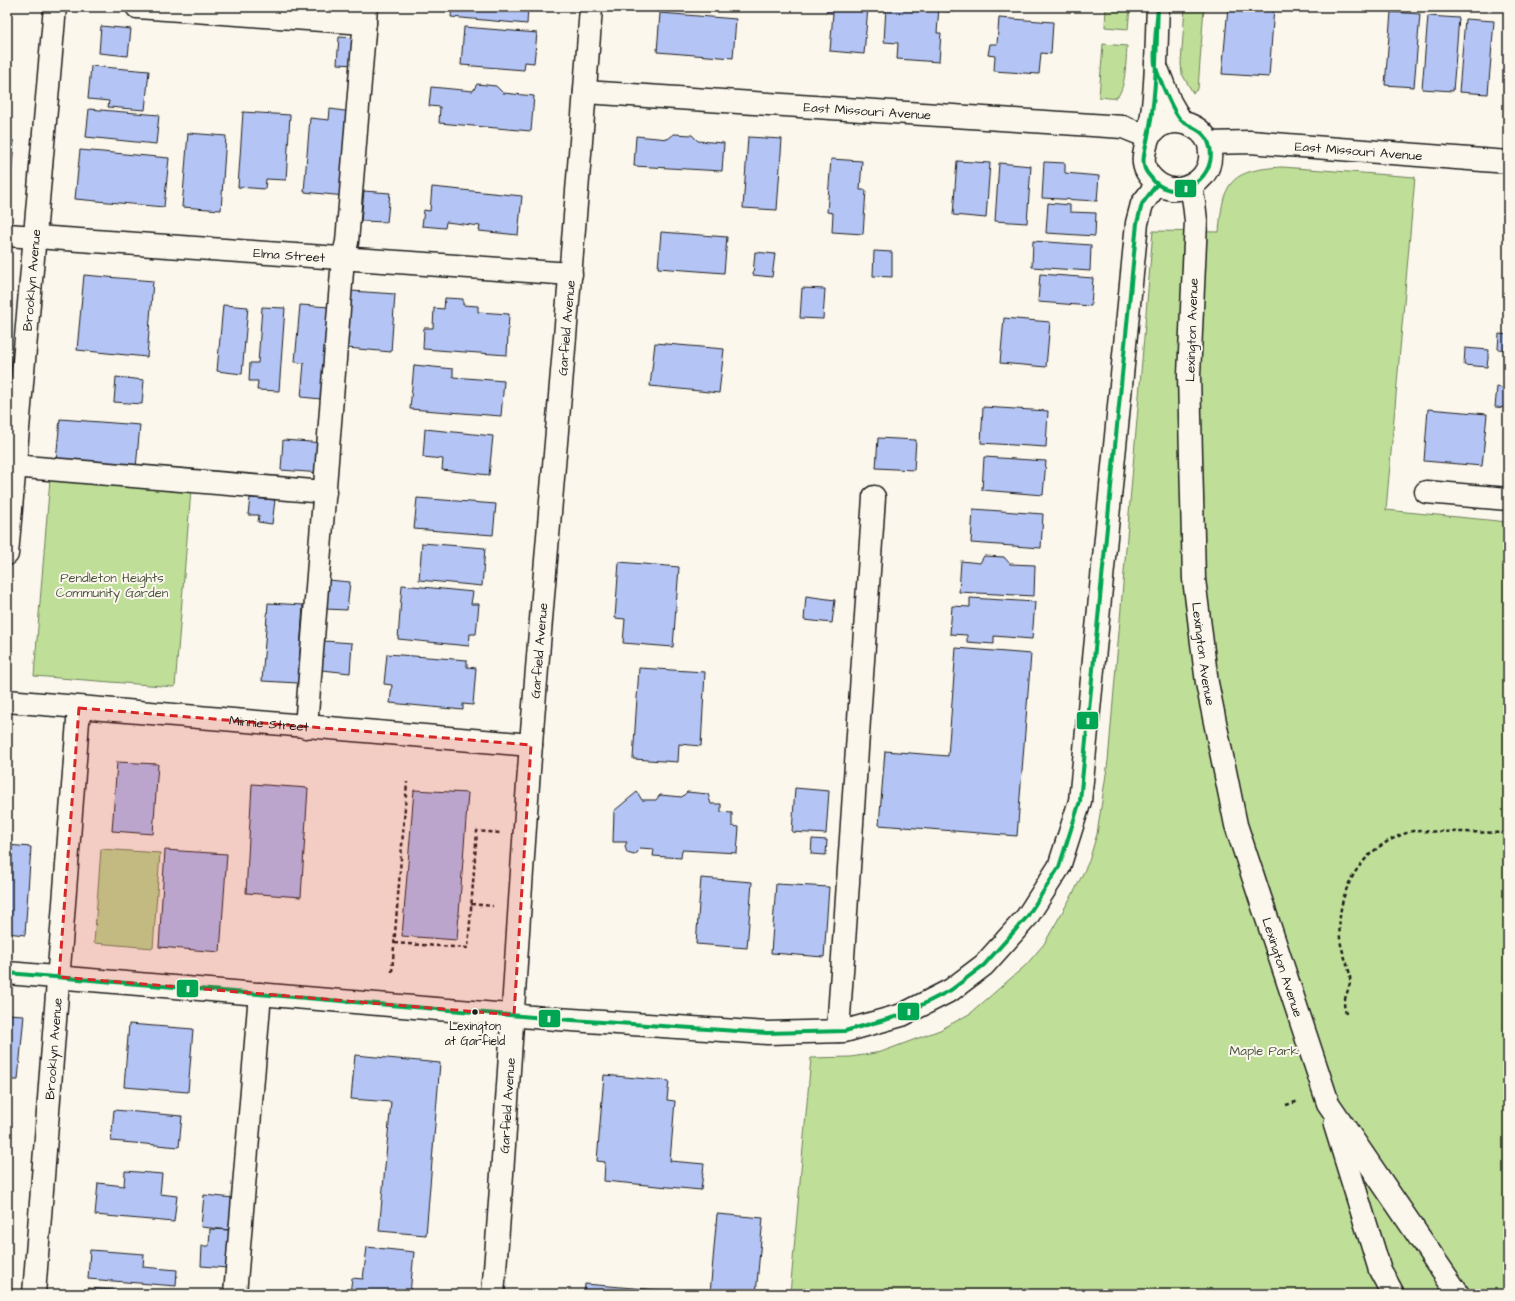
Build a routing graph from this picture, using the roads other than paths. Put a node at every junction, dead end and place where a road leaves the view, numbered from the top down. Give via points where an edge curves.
1 (55, 7) edge
2 (137, 7) edge
3 (591, 7) edge
4 (1158, 7) edge
5 (366, 15) edge
6 (1155, 64) junction
7 (585, 92) junction
8 (1180, 122) junction
9 (1148, 137) junction
10 (1209, 143) junction
11 (1508, 162) edge
12 (1158, 184) junction
13 (1190, 187) junction
14 (7, 235) edge
15 (34, 237) junction
16 (343, 258) junction
17 (571, 274) junction
18 (14, 466) junction
19 (325, 492) junction
20 (1426, 492) dead end
21 (874, 497) dead end
22 (1508, 499) edge
23 (7, 554) edge
24 (7, 701) edge
25 (79, 708) junction
26 (306, 726) junction
27 (531, 745) junction
28 (7, 972) edge
29 (59, 977) junction
30 (260, 994) junction
31 (514, 1016) junction
32 (838, 1031) junction
33 (1328, 1103) junction
34 (34, 1294) edge
35 (235, 1294) edge
36 (493, 1294) edge
37 (1393, 1294) edge
38 (1458, 1294) edge

1 - 15 street, Brooklyn Avenue via 39,205
2 - 5 street
3 - 7 street, Garfield Avenue
4 - 6 street
5 - 16 street via 347,242
6 - 8 street
6 - 9 street
7 - 9 street, East Missouri Avenue via 1123,127
7 - 17 street, Garfield Avenue
8 - 9 street via 1162,125
8 - 10 street via 1197,128
9 - 12 street via 1143,154 1146,171
10 - 11 street, East Missouri Avenue via 1250,142
10 - 13 street via 1211,161 1204,176
12 - 13 street via 1174,190
12 - 32 street via 1142,204 1137,223 1080,801 1059,867 1027,917 984,965 950,990 902,1015
13 - 33 street, Lexington Avenue via 1196,221 1189,375 1194,579 1207,683 1236,825
14 - 15 street, Elma Street
15 - 16 street, Elma Street
15 - 18 street, Brooklyn Avenue
16 - 17 street, Elma Street
16 - 19 street
17 - 27 street, Garfield Avenue
18 - 19 street
18 - 23 street, Brooklyn Avenue
19 - 26 street
20 - 22 street
21 - 32 street
24 - 25 street, Minnie Street
25 - 26 street, Minnie Street
25 - 29 street, Brooklyn Avenue
26 - 27 street, Minnie Street
27 - 31 street, Garfield Avenue
28 - 29 street
29 - 30 street
29 - 34 street, Brooklyn Avenue
30 - 31 street
30 - 35 street
31 - 32 street via 767,1033
31 - 36 street, Garfield Avenue
33 - 37 street, Lexington Avenue via 1380,1270
33 - 38 street, Lexington Avenue

